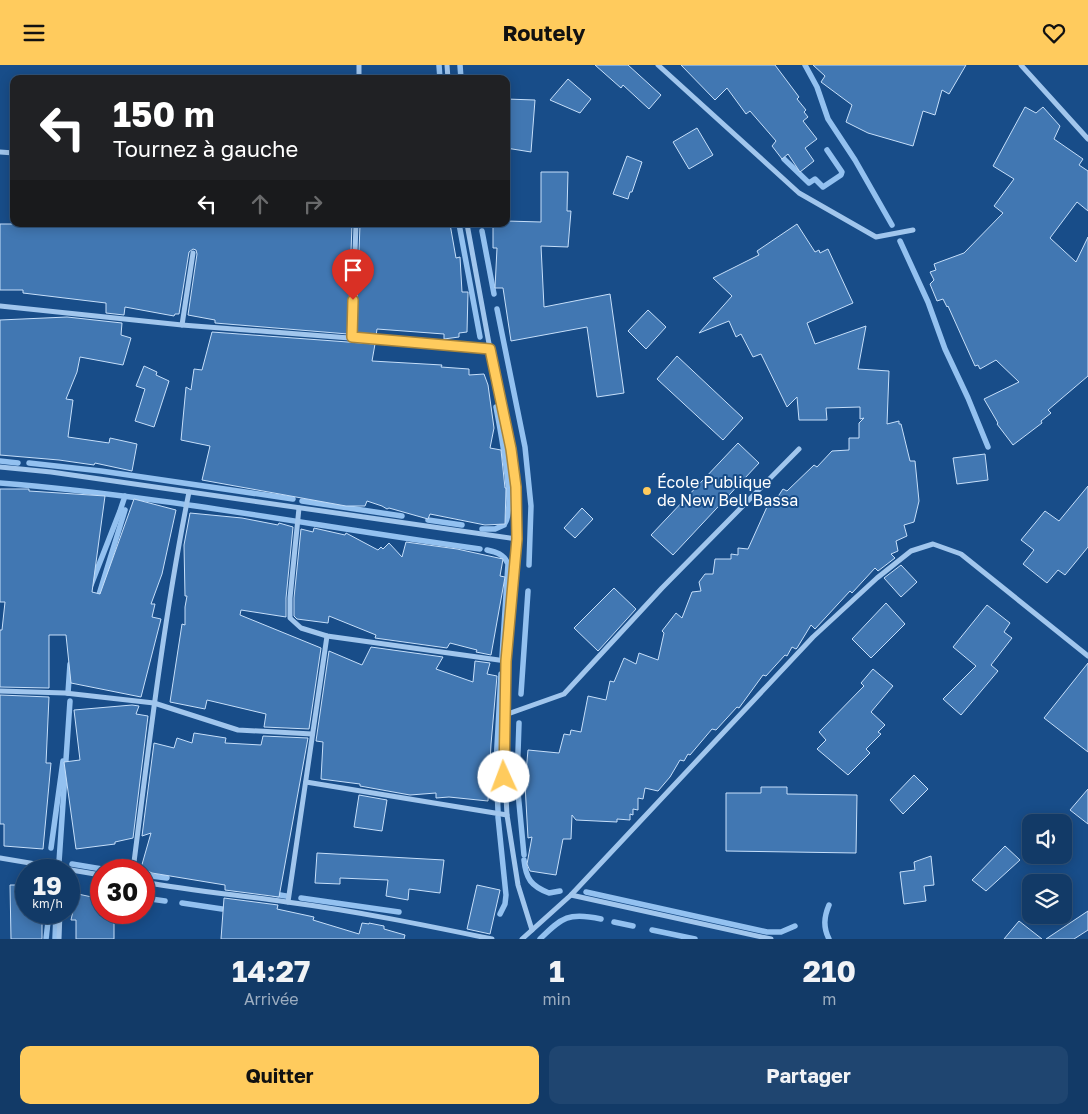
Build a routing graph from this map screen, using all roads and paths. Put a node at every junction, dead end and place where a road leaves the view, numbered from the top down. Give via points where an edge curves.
1 (658, 65) edge
2 (1021, 65) edge
3 (1088, 139) edge
4 (356, 227) edge
5 (468, 227) edge
6 (913, 230) dead end
7 (193, 253) dead end
8 (0, 306) edge
9 (182, 325) junction
10 (352, 337) junction
11 (490, 349) junction
12 (800, 449) dead end
13 (0, 467) edge
14 (189, 492) junction
15 (299, 508) junction
16 (517, 539) junction
17 (327, 636) junction
18 (1088, 656) edge
19 (506, 661) junction
20 (0, 691) edge
21 (154, 703) junction
22 (505, 715) junction
23 (312, 734) junction
24 (306, 782) junction
25 (506, 815) junction
26 (0, 858) edge
27 (134, 859) edge
28 (15, 861) edge
29 (155, 884) edge
30 (571, 895) junction
31 (288, 902) junction
32 (60, 924) edge
33 (532, 930) junction
34 (59, 939) edge
35 (492, 939) edge
36 (522, 939) edge
37 (770, 939) edge

1 - 6 street via 799,193 876,237
2 - 3 street
4 - 10 street
5 - 11 street
7 - 9 street
8 - 9 street
9 - 10 street
10 - 11 street
11 - 16 street via 511,449
12 - 22 street via 662,588 564,693
13 - 14 street
14 - 15 street
14 - 21 street
15 - 16 street
15 - 17 street via 290,619 301,628
16 - 19 street
17 - 19 street
17 - 23 street
18 - 30 street via 961,554 933,544 911,551 813,637
19 - 22 street
20 - 21 street via 65,693
21 - 23 street via 238,730
21 - 27 street
22 - 25 street
23 - 24 street
24 - 25 street
24 - 31 street
25 - 33 street via 518,885
26 - 28 street
29 - 31 street
30 - 33 street
30 - 37 street
31 - 35 street
32 - 34 street
33 - 36 street

